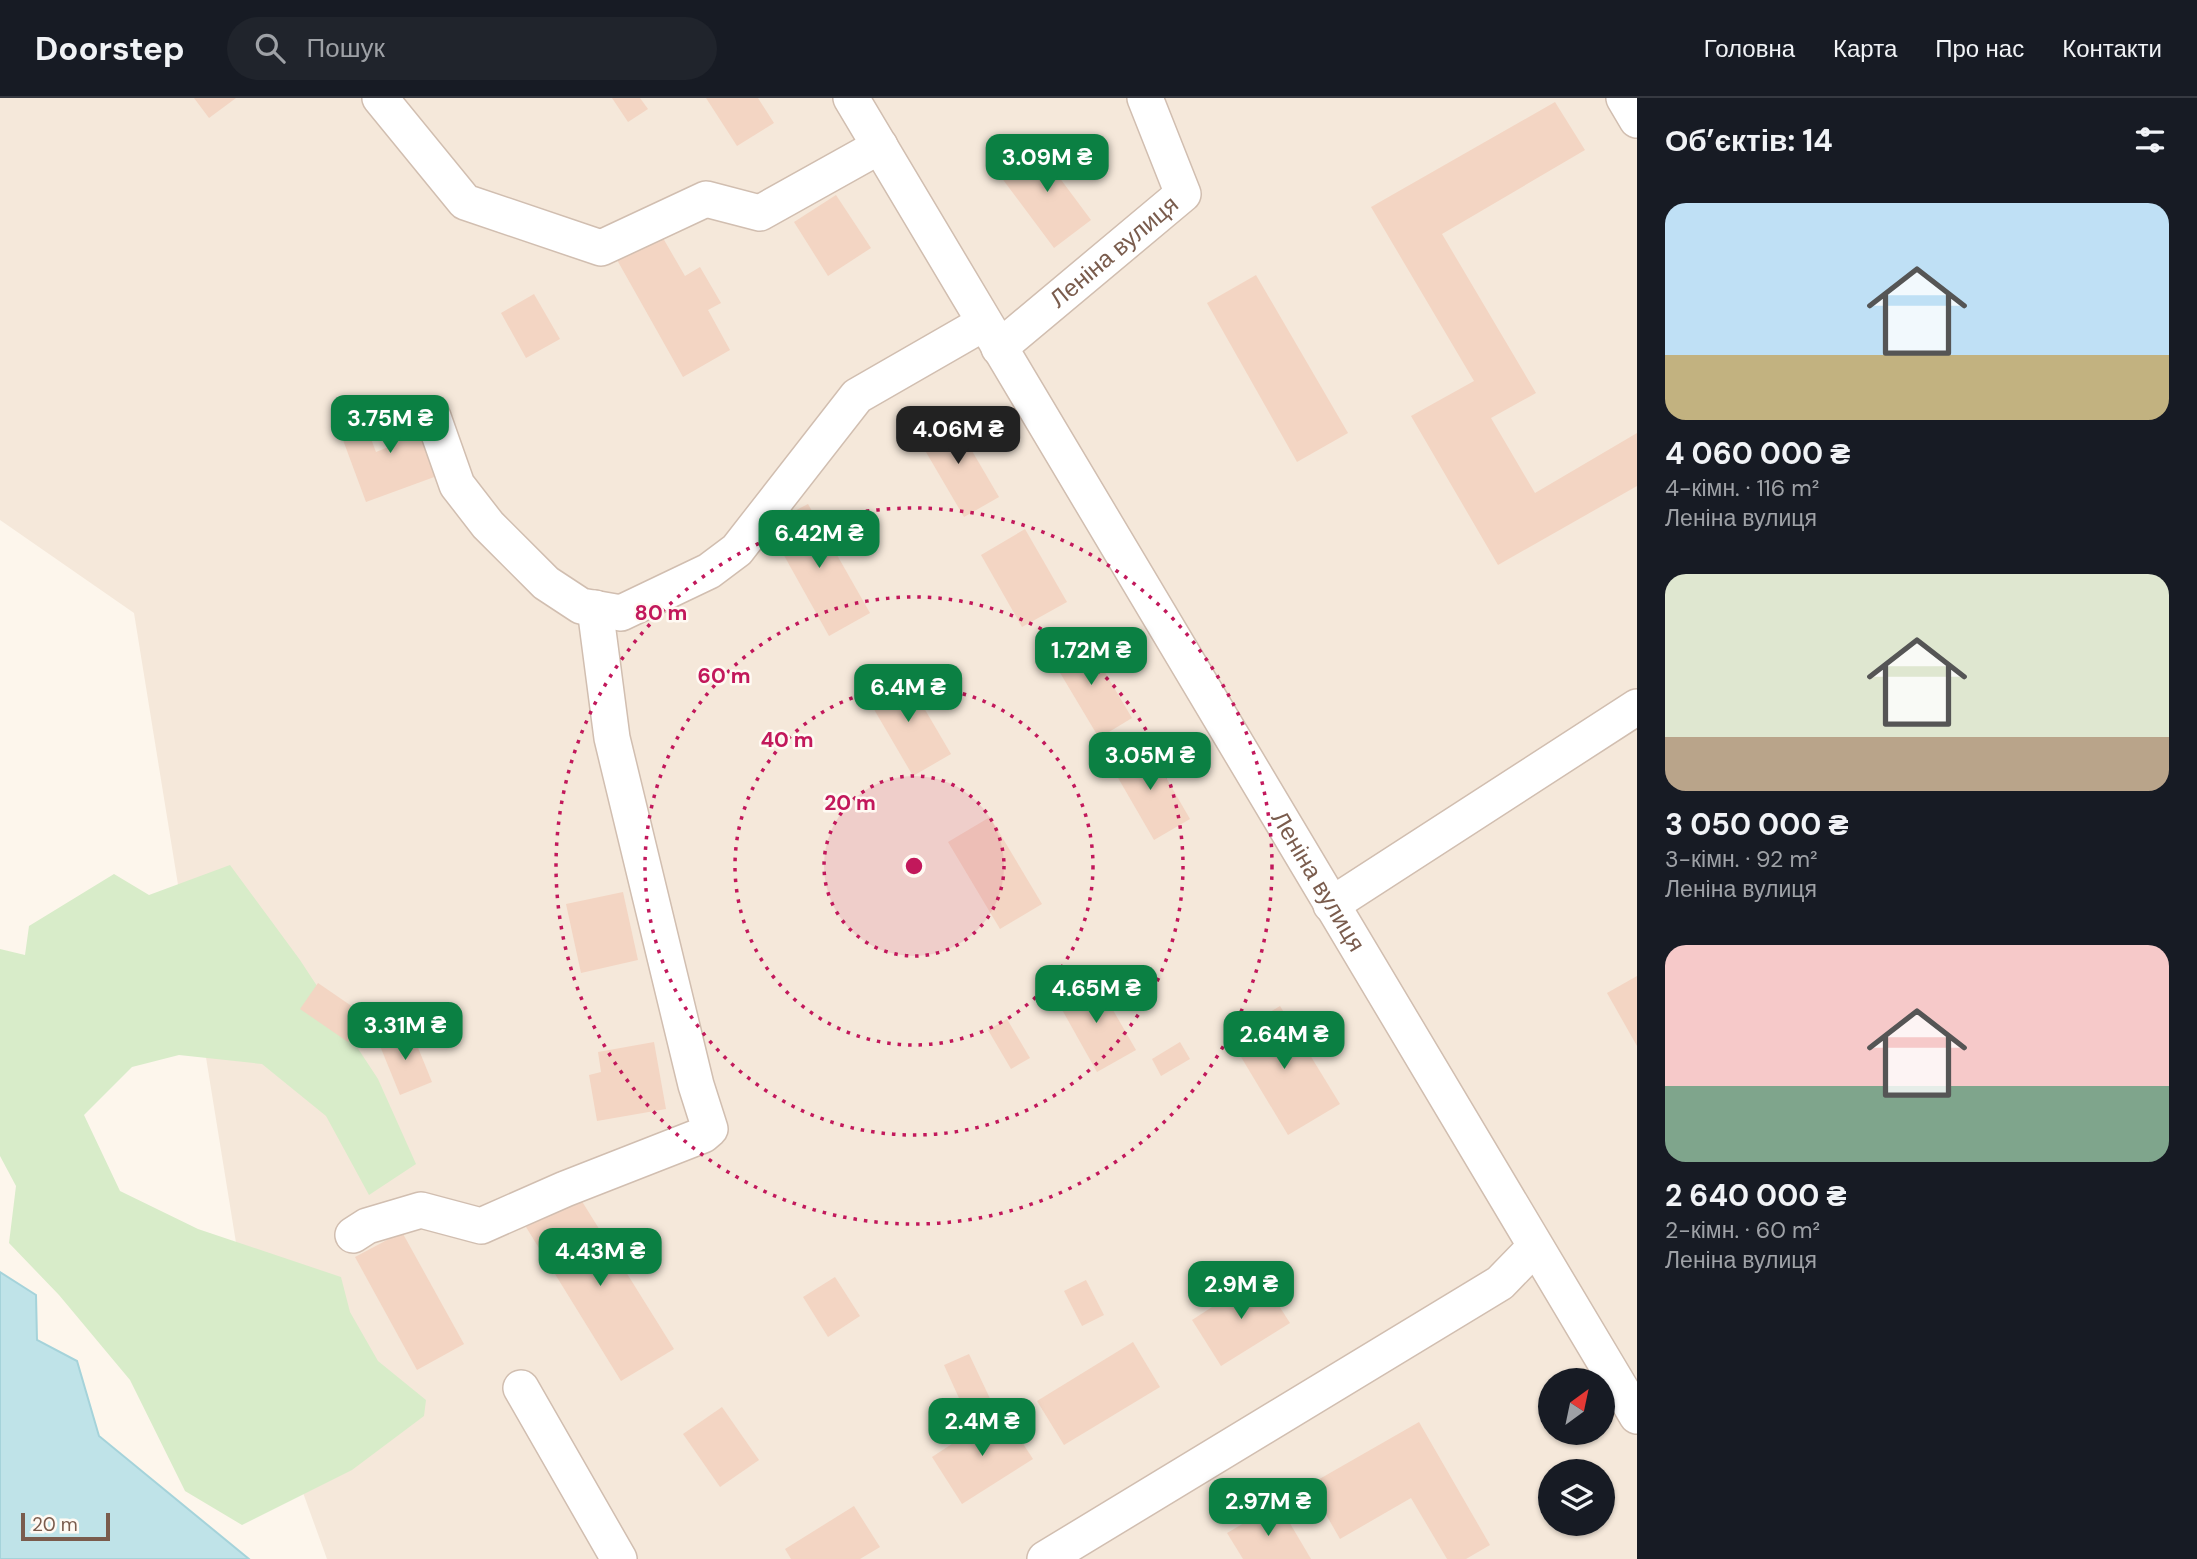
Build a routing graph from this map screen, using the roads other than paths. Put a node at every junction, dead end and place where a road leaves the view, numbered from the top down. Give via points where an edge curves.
1 (380, 98) edge
2 (852, 98) edge
3 (1145, 98) edge
4 (1623, 98) edge
5 (1637, 120) edge
6 (880, 146) junction
7 (992, 335) junction
8 (433, 417) dead end
9 (595, 608) junction
10 (1637, 707) edge
11 (1331, 905) junction
12 (353, 1235) dead end
13 (1534, 1248) junction
14 (521, 1388) dead end
15 (1637, 1416) edge
16 (1050, 1558) edge
17 (619, 1559) edge

1 - 6 street via 465,202 601,248 706,199 761,213
2 - 6 street, Леніна вулиця
3 - 7 street, Леніна вулиця via 1183,194
4 - 5 street
6 - 7 street, Леніна вулиця
7 - 9 street via 857,396 737,550 709,571 621,613
7 - 11 street, Леніна вулиця
8 - 9 street via 457,485 488,525 546,583 581,606
9 - 12 street via 612,738 710,1129 481,1227 421,1210 367,1226
10 - 11 street
11 - 13 street, Леніна вулиця
13 - 15 street, Леніна вулиця
13 - 16 street via 1500,1283
14 - 17 street

